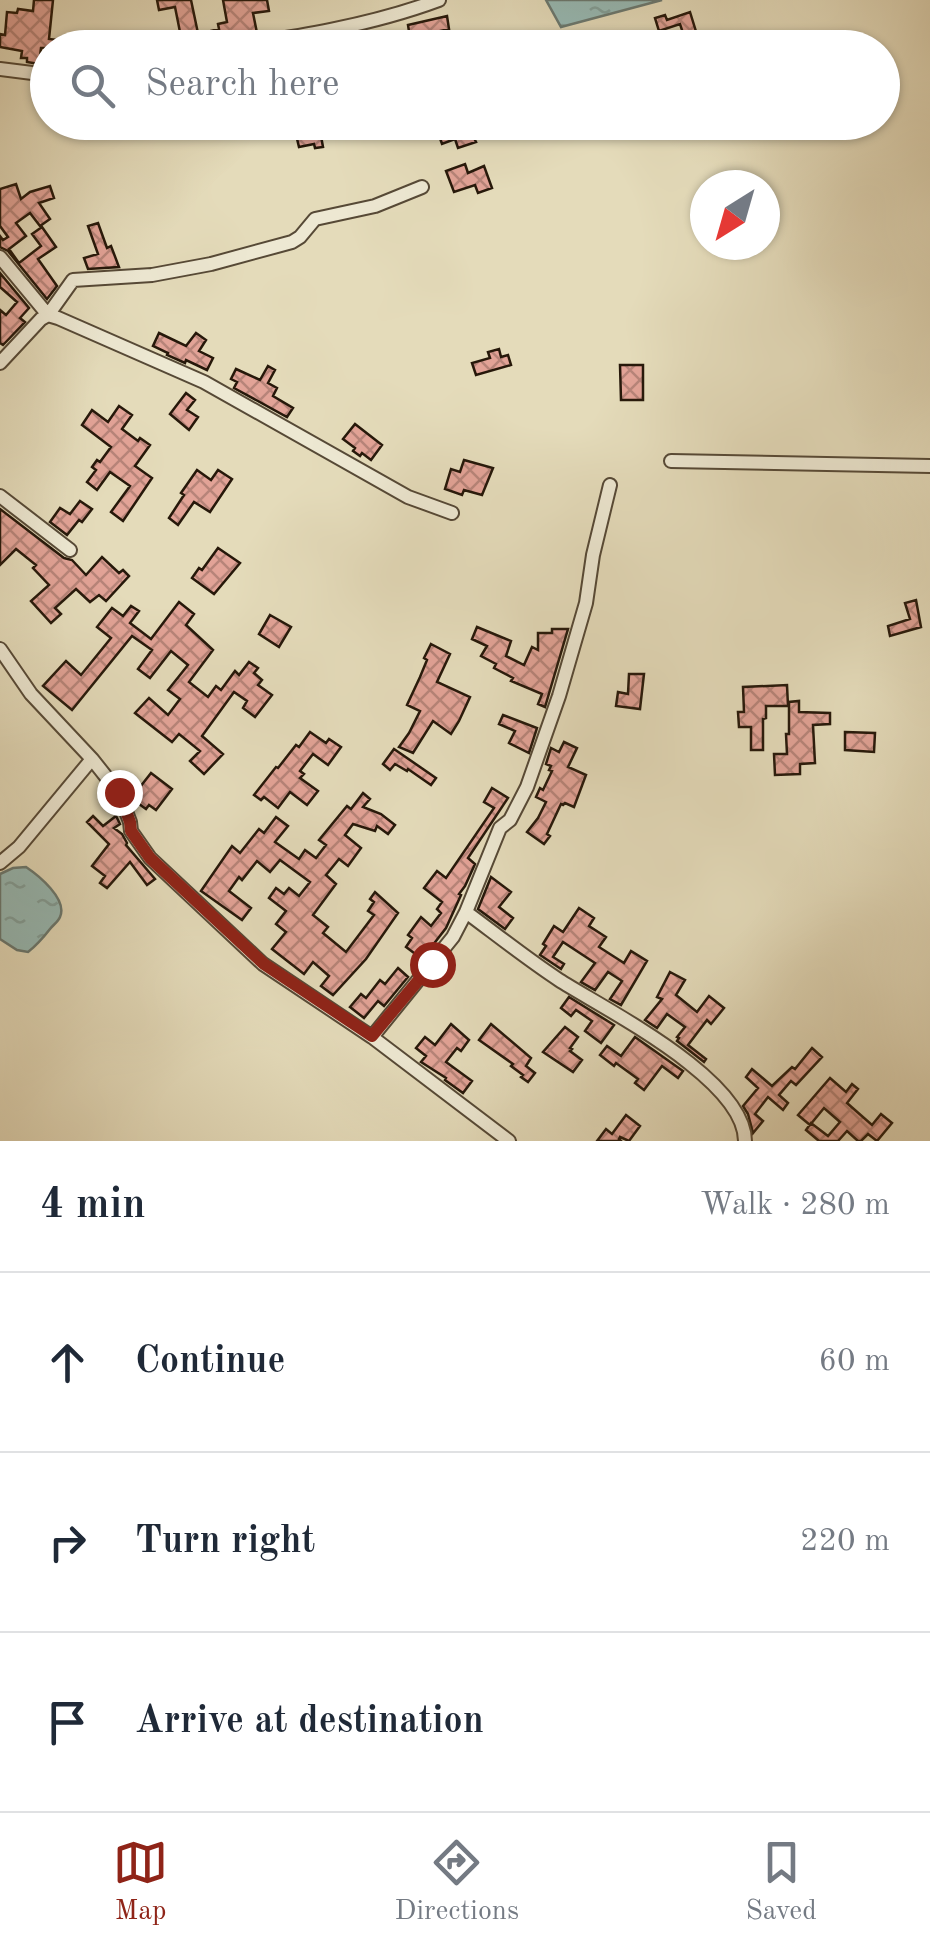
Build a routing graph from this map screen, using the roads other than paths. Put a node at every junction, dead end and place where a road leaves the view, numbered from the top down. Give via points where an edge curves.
1 (439, 0) edge
2 (331, 30) edge
3 (0, 69) edge
4 (30, 74) edge
5 (422, 187) dead end
6 (0, 257) edge
7 (48, 316) junction
8 (0, 363) edge
9 (672, 460) dead end
10 (930, 466) edge
11 (610, 485) dead end
12 (0, 496) edge
13 (452, 513) dead end
14 (70, 550) dead end
15 (0, 649) edge
16 (92, 759) junction
17 (0, 862) edge
18 (466, 912) junction
19 (372, 1036) junction
20 (509, 1141) edge
21 (744, 1141) edge

1 - 2 street
3 - 4 street
5 - 7 street via 314,219 292,242 211,264 73,280
6 - 7 street
7 - 8 street
7 - 13 street via 204,382 408,497
9 - 10 street
11 - 18 street via 559,696 527,787 500,828
12 - 14 street
15 - 16 street via 31,694
16 - 17 street
16 - 19 street via 119,792 131,831 150,858 264,964
18 - 19 street
18 - 21 street via 544,970 682,1055 719,1090
19 - 20 street

